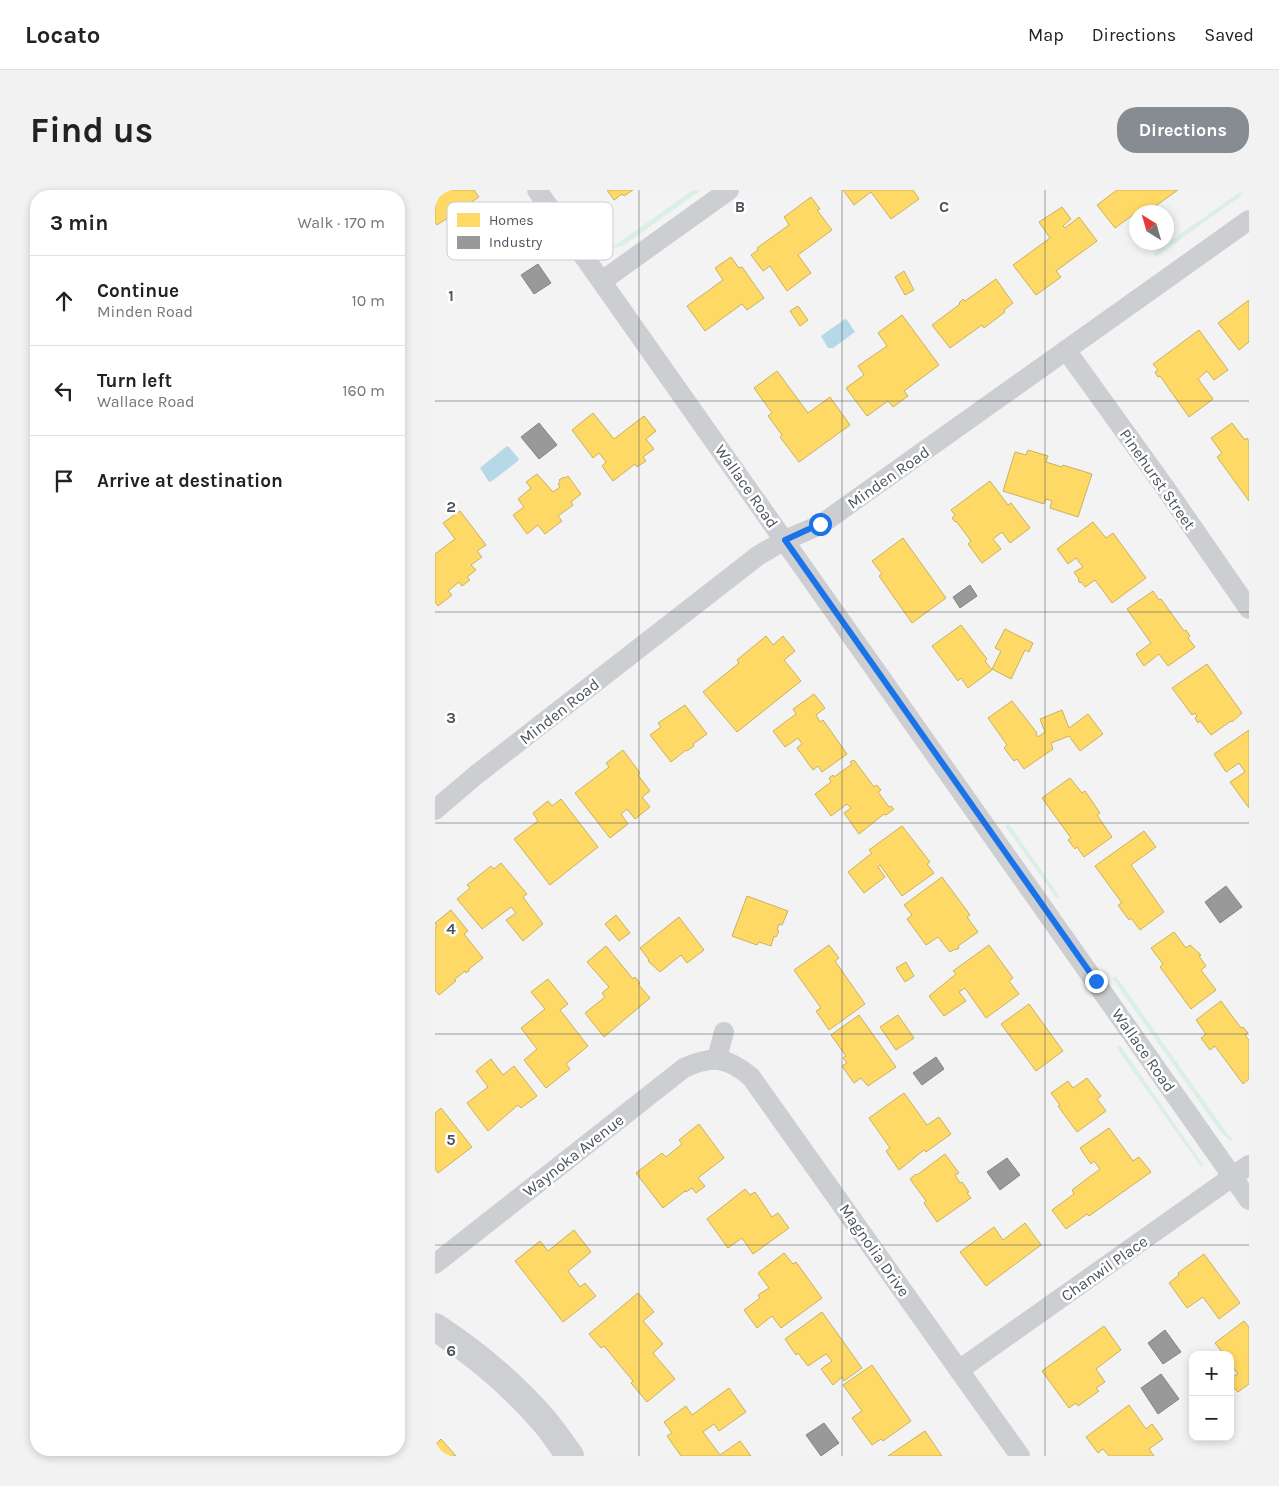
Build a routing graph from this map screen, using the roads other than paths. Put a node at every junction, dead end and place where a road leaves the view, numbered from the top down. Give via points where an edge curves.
1 (537, 190) edge
2 (729, 190) edge
3 (546, 202) edge
4 (1249, 220) edge
5 (587, 260) edge
6 (602, 281) junction
7 (1066, 350) junction
8 (785, 540) junction
9 (1249, 608) edge
10 (435, 810) edge
11 (724, 1032) dead end
12 (717, 1058) junction
13 (1249, 1165) edge
14 (1233, 1177) junction
15 (1249, 1200) edge
16 (435, 1264) edge
17 (435, 1327) edge
18 (959, 1370) junction
19 (570, 1456) edge
20 (1021, 1456) edge

1 - 3 street, Wallace Road
2 - 6 street
4 - 7 street, Minden Road
5 - 6 street, Wallace Road
6 - 8 street, Wallace Road
7 - 8 street, Minden Road via 820,524
7 - 9 street, Pinehurst Street
8 - 10 street, Minden Road via 759,555 476,774
8 - 14 street, Wallace Road
11 - 12 street
12 - 16 street, Waynoka Avenue via 684,1068
12 - 18 street, Magnolia Drive via 737,1065 751,1077
13 - 14 street, Chanwil Place
14 - 15 street, Wallace Road
14 - 18 street, Chanwil Place
17 - 19 main road via 492,1370 522,1398
18 - 20 street, Magnolia Drive

